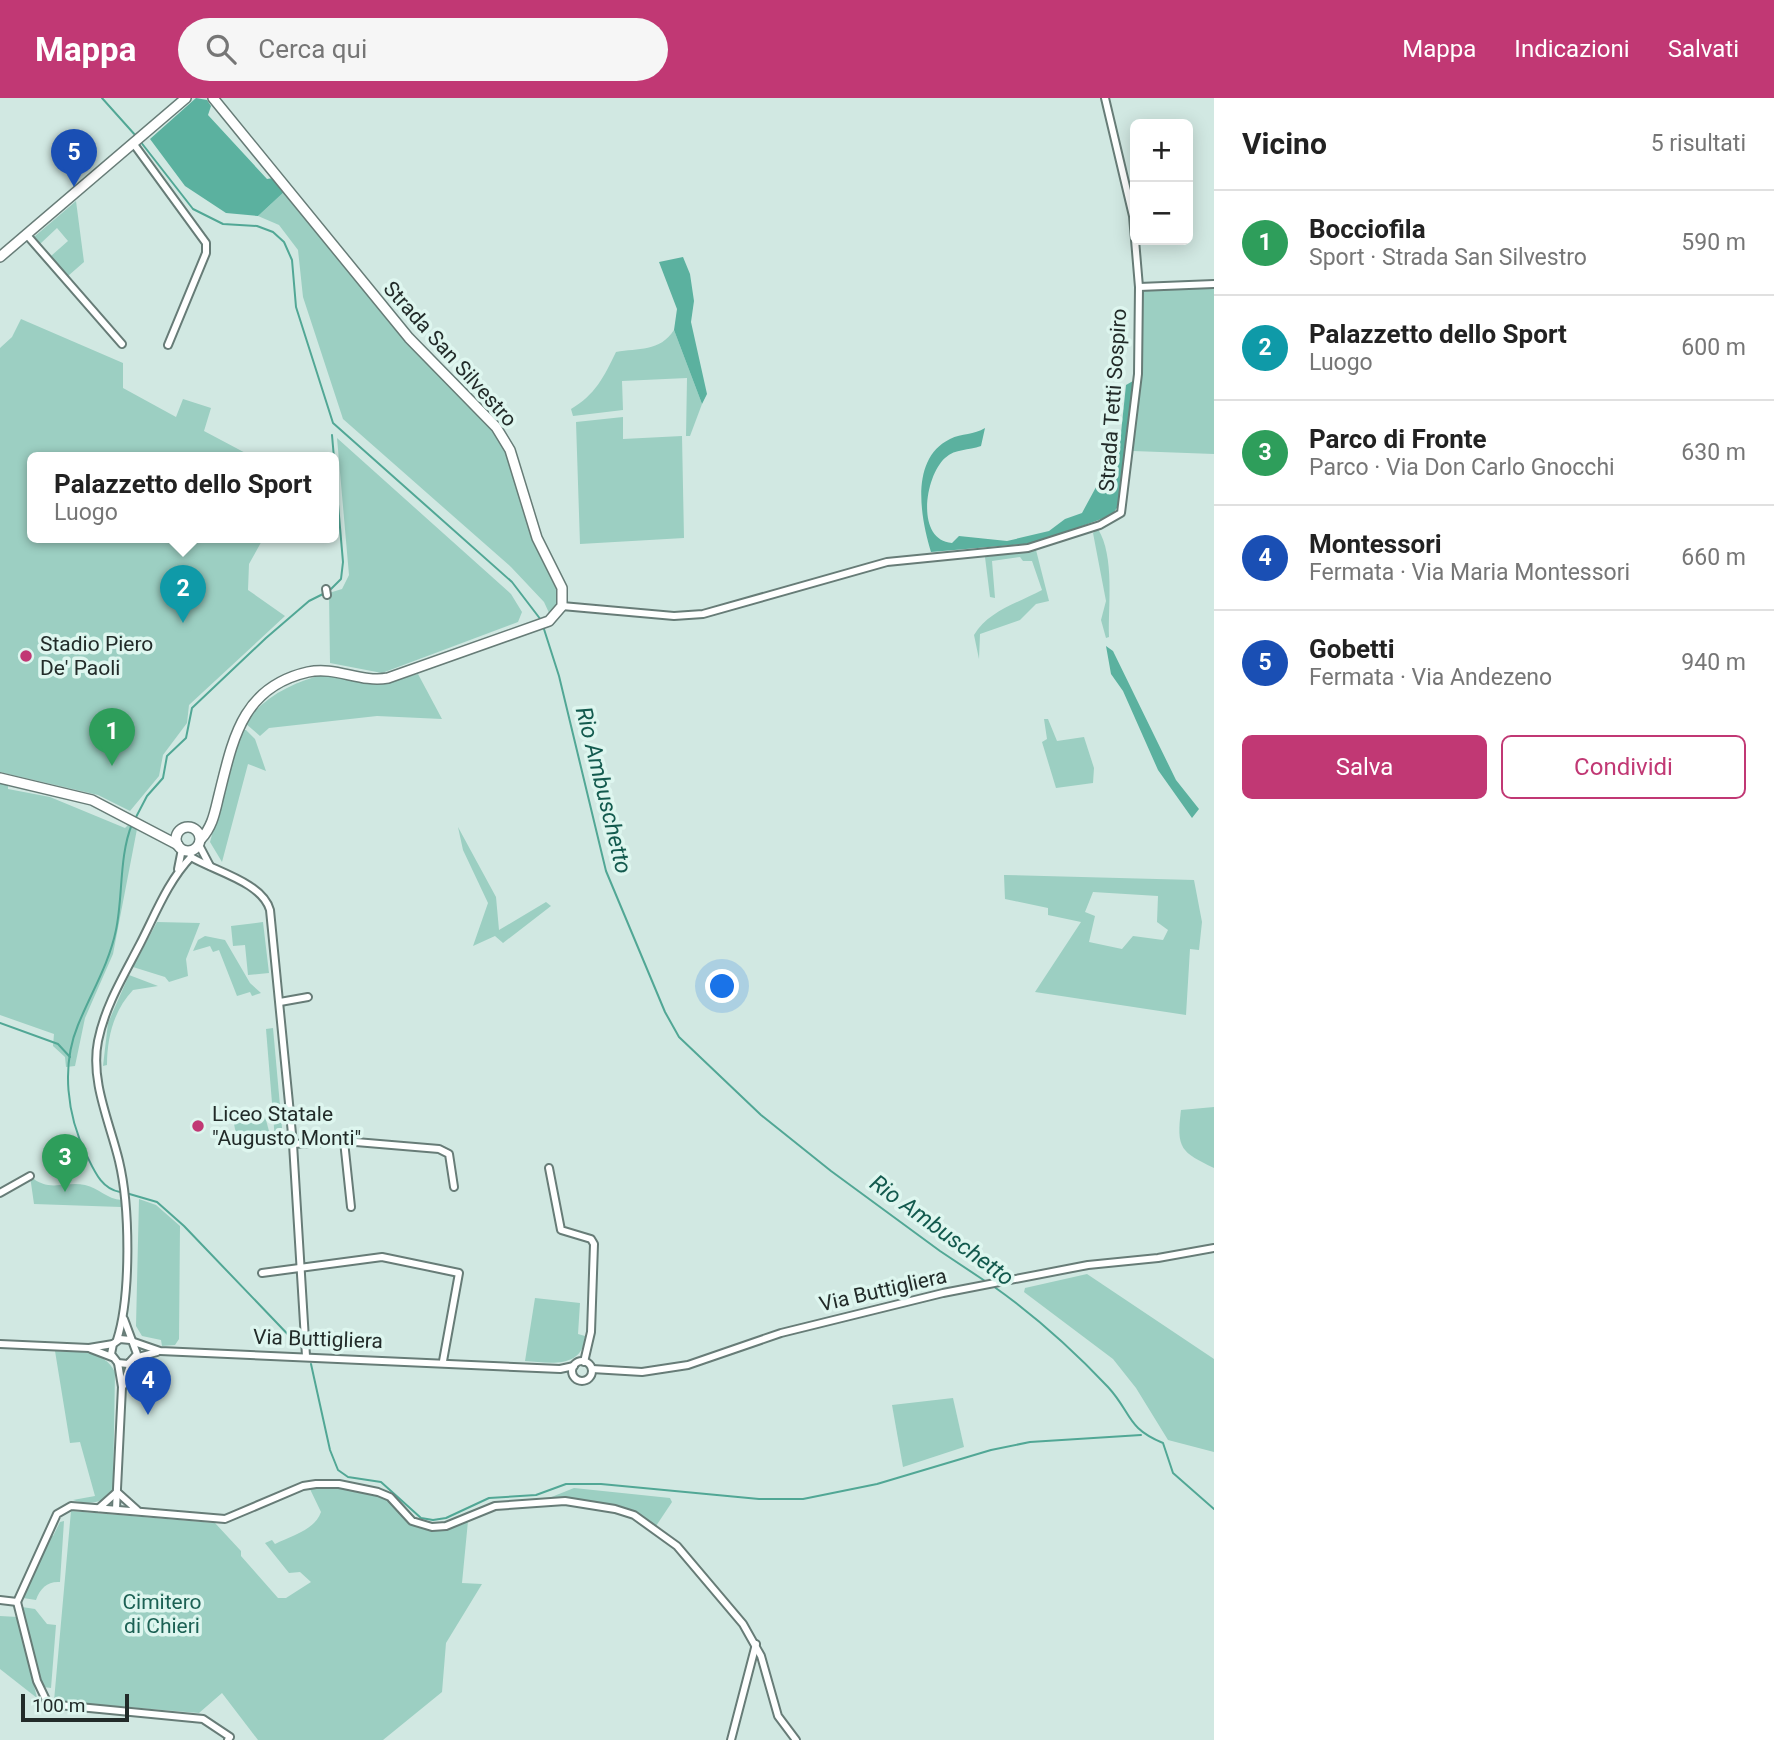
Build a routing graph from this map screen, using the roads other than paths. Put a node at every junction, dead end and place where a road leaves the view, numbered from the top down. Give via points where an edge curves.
1 (186, 98) edge
2 (213, 98) edge
3 (1105, 98) edge
4 (133, 144) junction
5 (26, 234) junction
6 (0, 257) edge
7 (1214, 285) edge
8 (1139, 287) junction
9 (122, 344) dead end
10 (168, 345) dead end
11 (562, 606) junction
12 (0, 778) edge
13 (216, 808) junction
14 (191, 827) junction
15 (149, 828) junction
16 (180, 830) junction
17 (200, 842) junction
18 (185, 851) junction
19 (211, 867) junction
20 (177, 874) junction
21 (308, 997) dead end
22 (280, 1002) junction
23 (344, 1141) junction
24 (293, 1144) junction
25 (549, 1168) dead end
26 (30, 1176) dead end
27 (454, 1187) dead end
28 (0, 1193) edge
29 (351, 1207) dead end
30 (1214, 1248) edge
31 (302, 1265) junction
32 (262, 1273) dead end
33 (124, 1318) junction
34 (132, 1341) junction
35 (115, 1342) junction
36 (0, 1345) edge
37 (89, 1348) junction
38 (160, 1351) junction
39 (306, 1356) junction
40 (115, 1360) junction
41 (133, 1360) junction
42 (443, 1361) junction
43 (584, 1362) junction
44 (575, 1366) junction
45 (560, 1369) junction
46 (591, 1372) junction
47 (573, 1375) junction
48 (122, 1387) junction
49 (117, 1492) junction
50 (99, 1508) junction
51 (116, 1509) junction
52 (138, 1511) junction
53 (0, 1601) edge
54 (17, 1602) junction
55 (756, 1643) junction
56 (230, 1739) edge
57 (731, 1740) edge
58 (796, 1740) edge

1 - 4 street
2 - 11 street, Strada San Silvestro via 409,338 496,427 510,450 537,538 562,588
3 - 8 street, Strada Tetti Sospiro via 1133,216
4 - 5 street
4 - 10 street via 206,243
5 - 6 street
5 - 9 street
7 - 8 street
8 - 11 street, Strada Tetti Sospiro via 1138,374 1121,513 1100,525 1028,548 887,562 703,614 674,616
11 - 13 street via 550,621 388,678 325,670 281,682 239,722
12 - 15 street via 92,800
13 - 14 street via 202,824
13 - 17 street
14 - 16 street
14 - 17 street via 198,831
15 - 16 street
15 - 18 street
16 - 18 street via 176,837
17 - 18 street
17 - 19 street
18 - 19 street
18 - 20 street
18 - 20 street
19 - 22 street via 267,901
20 - 33 street via 119,984 98,1043 101,1095 125,1189
21 - 22 street
22 - 24 street
23 - 24 street
23 - 27 street via 439,1149 449,1154
23 - 29 street
24 - 31 street
25 - 43 street via 561,1230 594,1244 591,1332
26 - 28 street
30 - 46 street, Via Buttigliera via 1045,1272 943,1293 781,1333 688,1365 642,1372
31 - 32 street
31 - 39 street
31 - 42 street via 382,1257 459,1273
33 - 34 street
33 - 35 street
34 - 35 street, Via Buttigliera
34 - 38 street, Via Buttigliera
34 - 41 street via 137,1350
35 - 37 street
35 - 40 street
36 - 37 street
37 - 40 street
38 - 39 street, Via Buttigliera
38 - 41 street, Via Buttigliera
39 - 42 street, Via Buttigliera
40 - 41 street, Via Buttigliera
40 - 48 street
41 - 48 street
42 - 45 street, Via Buttigliera
43 - 44 street, Via Buttigliera
43 - 46 street
44 - 45 street, Via Buttigliera
44 - 47 street
45 - 47 street, Via Buttigliera
46 - 47 street via 582,1381
48 - 49 street
49 - 50 street
49 - 51 street
49 - 52 street
50 - 51 street
50 - 54 street via 71,1506 57,1514
51 - 52 street
52 - 55 street via 225,1519 316,1484 378,1492 390,1497 412,1521 432,1527 495,1506 589,1502 634,1516 677,1546
53 - 54 street
54 - 56 street via 37,1681 48,1704 204,1719
55 - 57 street
55 - 58 street via 778,1716

